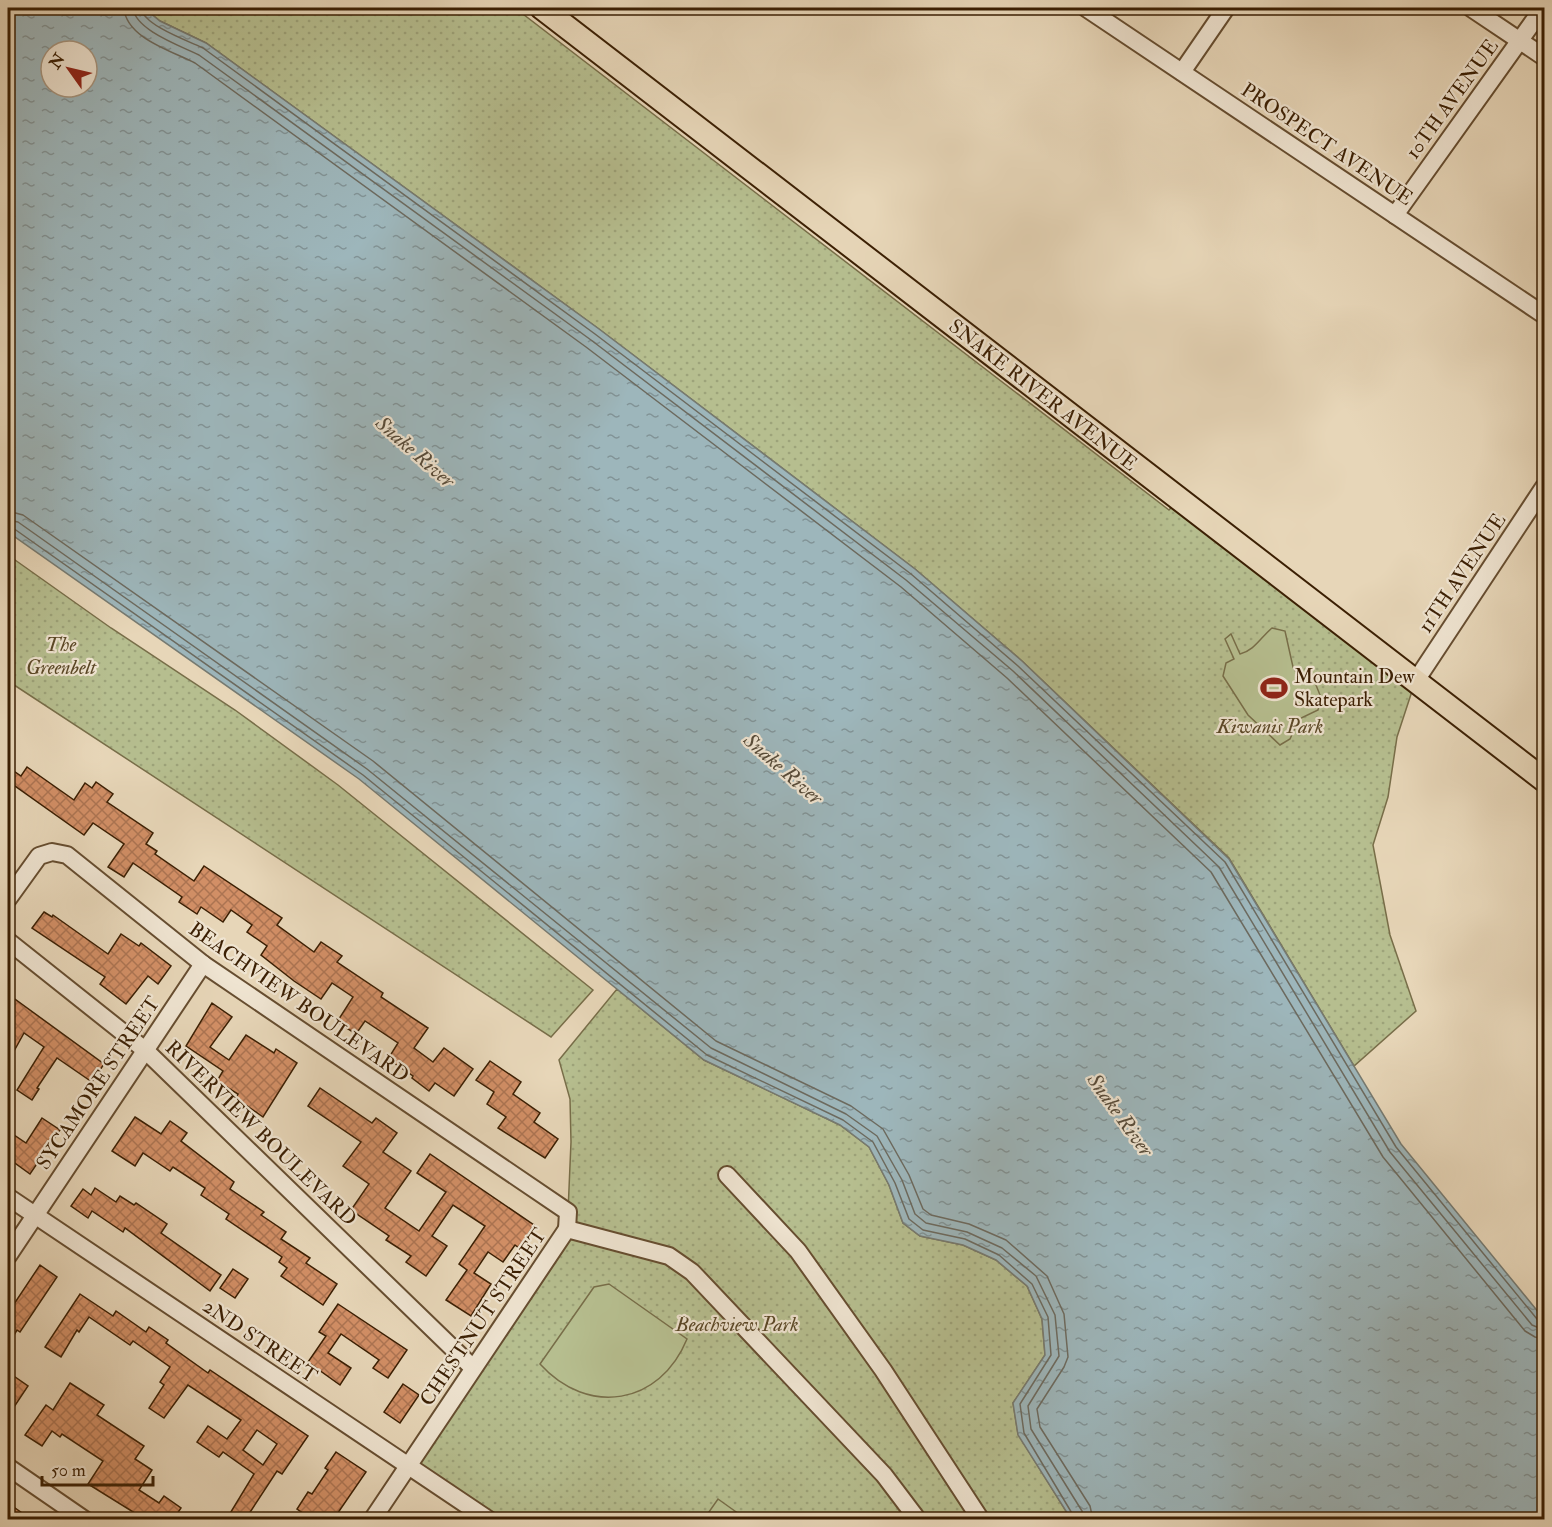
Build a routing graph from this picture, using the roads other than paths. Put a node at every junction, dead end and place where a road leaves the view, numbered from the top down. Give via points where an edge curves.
1 (542, 8) edge
2 (1086, 8) edge
3 (1226, 8) edge
4 (1471, 8) edge
5 (1544, 8) edge
6 (1521, 40) junction
7 (1545, 57) edge
8 (1182, 72) junction
9 (1395, 215) junction
10 (1545, 315) edge
11 (1545, 487) edge
12 (1415, 682) junction
13 (1545, 780) edge
14 (8, 899) edge
15 (8, 941) edge
16 (203, 964) junction
17 (145, 1050) junction
18 (727, 1175) dead end
19 (8, 1197) edge
20 (35, 1215) junction
21 (567, 1229) junction
22 (8, 1256) edge
23 (473, 1368) junction
24 (408, 1465) junction
25 (8, 1467) edge
26 (85, 1520) edge
27 (372, 1520) edge
28 (489, 1520) edge
29 (918, 1520) edge
30 (981, 1520) edge

1 - 12 main road, SNAKE RIVER AVENUE
2 - 8 street, PROSPECT AVENUE
3 - 8 street
4 - 6 street
5 - 6 street, 10TH AVENUE
6 - 7 street
6 - 9 street, 10TH AVENUE
8 - 9 street, PROSPECT AVENUE
9 - 10 street, PROSPECT AVENUE
11 - 12 street, 11TH AVENUE
12 - 13 main road, SNAKE RIVER AVENUE
14 - 16 street, BEACHVIEW BOULEVARD via 39,856 52,852 67,855
15 - 17 street, RIVERVIEW BOULEVARD
16 - 17 street, SYCAMORE STREET
16 - 21 street, BEACHVIEW BOULEVARD via 568,1212
17 - 20 street, SYCAMORE STREET
17 - 23 street, RIVERVIEW BOULEVARD
18 - 30 street via 798,1251 883,1370
19 - 20 street, 2ND STREET
20 - 22 street, SYCAMORE STREET
20 - 24 street, 2ND STREET
21 - 23 street, CHESTNUT STREET
21 - 29 street, CHESTNUT STREET via 669,1256 692,1272 884,1474
23 - 24 street, CHESTNUT STREET
24 - 27 street, CHESTNUT STREET
24 - 28 street, 2ND STREET
25 - 26 street

